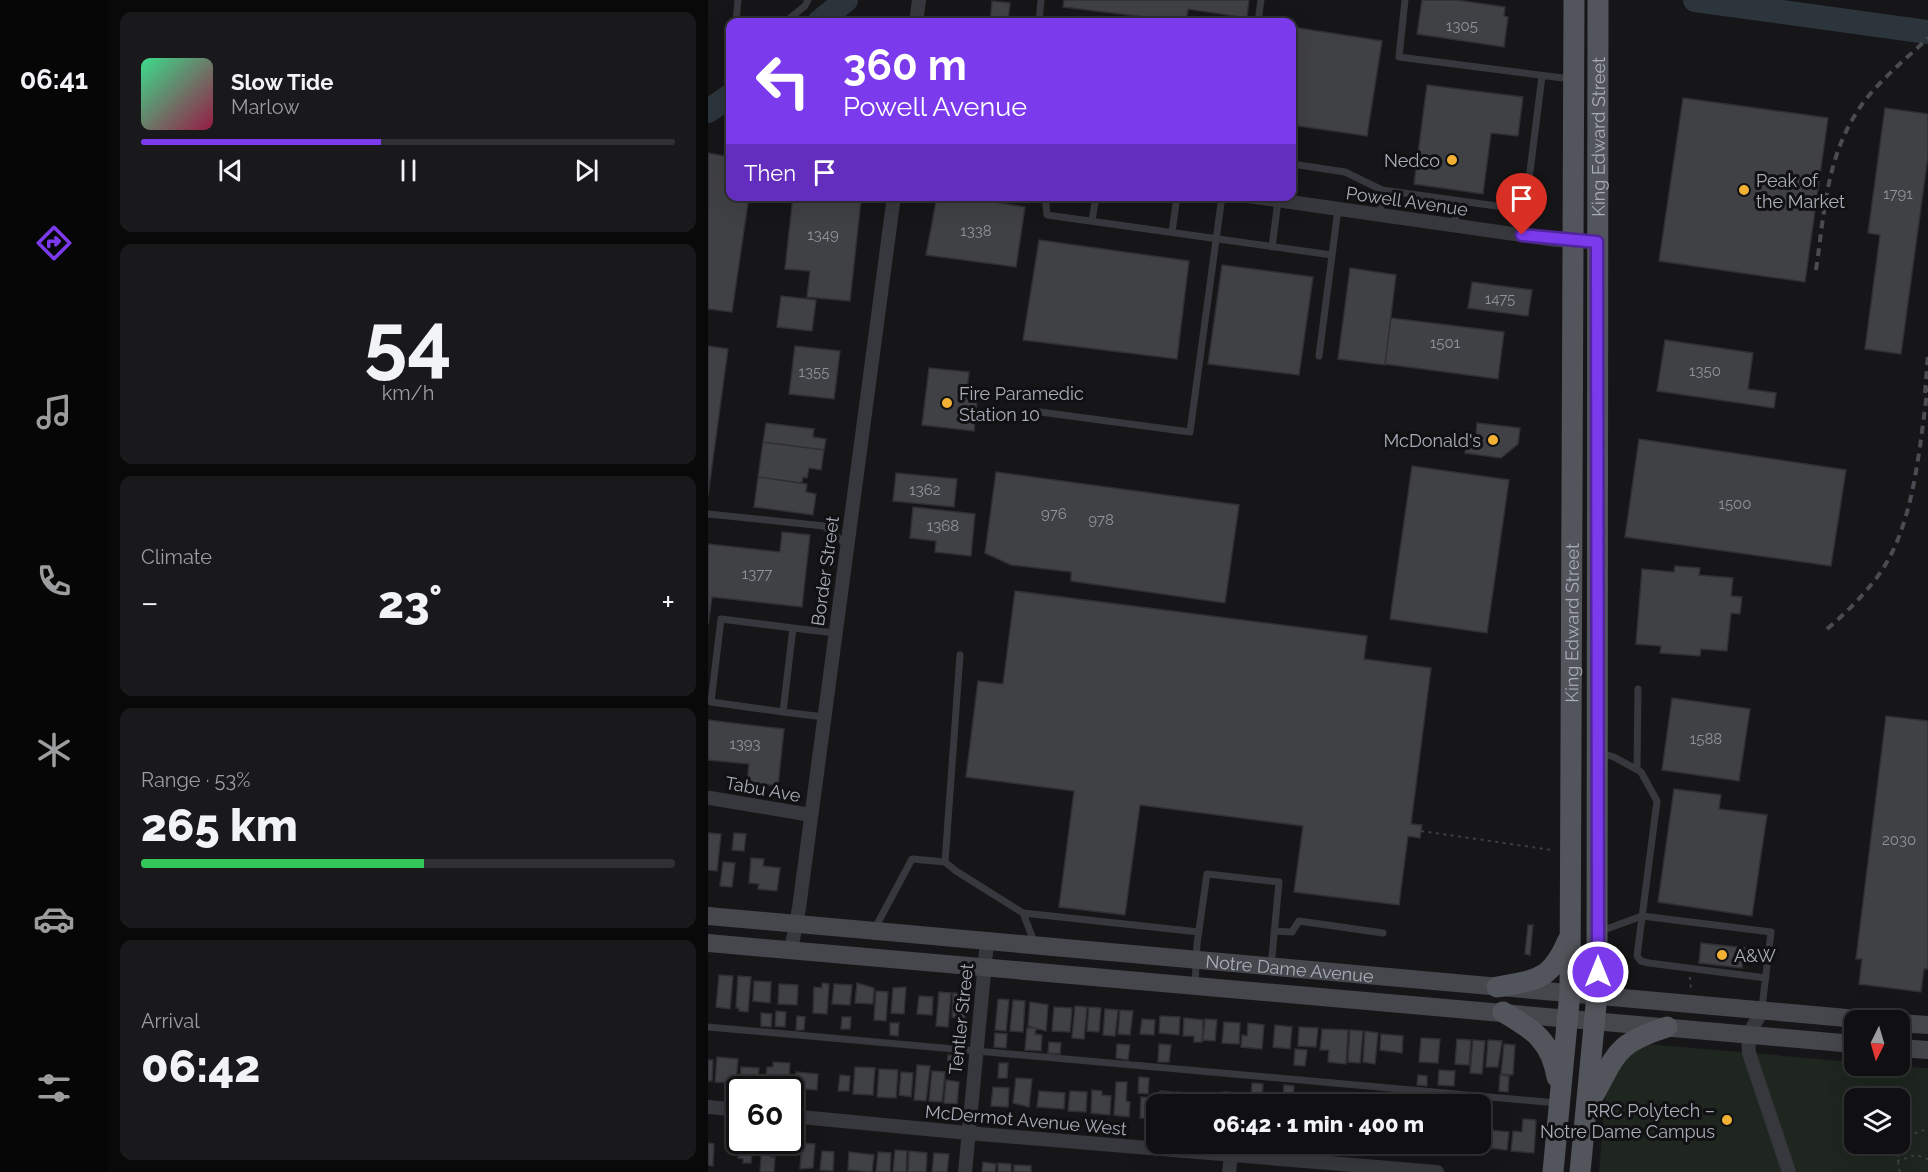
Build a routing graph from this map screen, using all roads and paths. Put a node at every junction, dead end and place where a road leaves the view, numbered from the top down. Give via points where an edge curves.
1 (738, 0) edge
2 (808, 0) edge
3 (919, 0) edge
4 (1041, 0) edge
5 (1261, 0) edge
6 (1405, 0) edge
7 (1574, 0) edge
8 (1598, 0) edge
9 (736, 18) edge
10 (790, 18) edge
11 (917, 18) edge
12 (1039, 18) edge
13 (1259, 18) edge
14 (1542, 76) junction
15 (1573, 89) junction
16 (1598, 100) junction
17 (1296, 165) edge
18 (1382, 190) junction
19 (893, 201) edge
20 (1046, 201) edge
21 (1095, 201) edge
22 (1176, 201) edge
23 (1221, 201) edge
24 (1274, 201) edge
25 (1287, 201) edge
26 (1458, 201) junction
27 (1338, 209) junction
28 (1525, 210) junction
29 (1380, 215) junction
30 (1092, 221) junction
31 (1454, 226) junction
32 (1172, 232) junction
33 (1522, 235) junction
34 (1217, 239) junction
35 (1572, 241) junction
36 (1597, 242) junction
37 (1272, 247) junction
38 (1332, 255) junction
39 (1319, 356) dead end
40 (1572, 411) junction
41 (1598, 411) junction
42 (1040, 412) dead end
43 (708, 514) edge
44 (847, 545) junction
45 (793, 628) junction
46 (835, 633) junction
47 (708, 649) edge
48 (717, 650) junction
49 (960, 655) dead end
50 (1638, 689) dead end
51 (783, 712) junction
52 (824, 717) junction
53 (1598, 753) junction
54 (1637, 769) junction
55 (709, 798) edge
56 (811, 815) junction
57 (1421, 831) dead end
58 (1555, 850) dead end
59 (945, 862) junction
60 (1023, 913) junction
61 (708, 916) edge
62 (1642, 916) junction
63 (796, 924) junction
64 (874, 931) junction
65 (1274, 931) junction
66 (1199, 932) junction
67 (1598, 932) junction
68 (1383, 933) dead end
69 (1570, 936) junction
70 (987, 942) junction
71 (708, 943) edge
72 (1036, 946) junction
73 (791, 950) junction
74 (1197, 961) junction
75 (1271, 967) junction
76 (984, 968) junction
77 (1689, 969) junction
78 (1766, 978) junction
79 (1196, 986) junction
80 (1497, 987) junction
81 (1570, 992) junction
82 (1698, 993) dead end
83 (1598, 995) junction
84 (1762, 1011) junction
85 (1503, 1012) junction
86 (1844, 1018) edge
87 (1568, 1019) junction
88 (1595, 1022) junction
89 (1910, 1024) edge
90 (1928, 1025) edge
91 (708, 1027) edge
92 (1667, 1028) junction
93 (1748, 1035) junction
94 (1844, 1043) edge
95 (1910, 1049) edge
96 (1928, 1050) edge
97 (976, 1051) junction
98 (1560, 1099) junction
99 (708, 1107) edge
100 (1586, 1108) junction
101 (726, 1109) edge
102 (804, 1117) edge
103 (1928, 1130) edge
104 (968, 1133) junction
105 (1231, 1155) junction
106 (1928, 1159) edge
107 (1897, 1161) junction
108 (965, 1172) edge
109 (1229, 1172) edge
110 (1437, 1172) edge
111 (1553, 1172) edge
112 (1580, 1172) edge
113 (1789, 1172) edge
114 (1900, 1172) edge

1 - 9 lane
2 - 10 lane
3 - 11 street
4 - 12 lane
5 - 13 lane
6 - 14 lane via 1399,57
7 - 15 main road, King Edward Street
8 - 16 main road, King Edward Street
14 - 15 lane
14 - 28 lane
15 - 16 main road
15 - 35 main road, King Edward Street
16 - 36 main road, King Edward Street
17 - 18 lane via 1345,172
18 - 26 lane
18 - 29 lane
19 - 44 street, Border Street
20 - 30 lane via 1047,214
21 - 30 lane
22 - 32 lane
23 - 34 lane
24 - 37 lane
25 - 27 street, Powell Avenue
26 - 28 lane
26 - 31 lane
27 - 29 street, Powell Avenue
27 - 38 lane
28 - 33 lane
29 - 31 street, Powell Avenue
30 - 32 lane
31 - 33 street, Powell Avenue
32 - 34 lane
33 - 35 street, Powell Avenue
34 - 37 lane
34 - 42 lane via 1190,432
35 - 36 street, Powell Avenue
35 - 40 main road, King Edward Street
36 - 41 main road, King Edward Street
37 - 38 lane
38 - 39 lane
40 - 41 main road
40 - 69 main road, King Edward Street
41 - 53 main road, King Edward Street
43 - 44 lane via 824,526
44 - 46 street, Border Street
45 - 46 lane
45 - 48 lane via 721,619
45 - 51 lane
46 - 52 street, Border Street
47 - 48 lane
48 - 51 lane via 711,702
49 - 59 lane
50 - 54 lane
51 - 52 lane
52 - 56 street, Border Street
53 - 54 lane
53 - 67 main road, King Edward Street
54 - 62 lane via 1658,801
55 - 56 street, Tabu Ave
56 - 63 street, Border Street
57 - 58 path
59 - 60 lane
59 - 64 lane via 912,859
60 - 66 lane
60 - 72 lane
61 - 63 main road, Notre Dame Avenue
62 - 67 lane
62 - 77 lane via 1636,948 1641,961
62 - 78 lane via 1771,932
63 - 64 main road, Notre Dame Avenue
63 - 73 street, Border Street
64 - 70 main road, Notre Dame Avenue
65 - 66 lane via 1279,882 1207,874
65 - 68 lane via 1292,932 1299,921
65 - 75 lane
66 - 74 lane
67 - 83 main road, King Edward Street
69 - 80 main road via 1559,961 1550,970 1532,981
69 - 81 main road, King Edward Street
70 - 72 main road, Notre Dame Avenue
70 - 76 street, Tentler Street
71 - 73 main road, Notre Dame Avenue
72 - 74 main road, Notre Dame Avenue
73 - 76 main road, Notre Dame Avenue
74 - 75 main road, Notre Dame Avenue
74 - 79 lane
75 - 80 main road, Notre Dame Avenue
76 - 79 main road, Notre Dame Avenue
76 - 97 street, Tentler Street
77 - 78 lane
77 - 82 path via 1691,993
78 - 84 lane
79 - 85 main road, Notre Dame Avenue
80 - 81 main road, Notre Dame Avenue
81 - 83 main road, Notre Dame Avenue
81 - 87 main road, King Edward Street
83 - 84 main road, Notre Dame Avenue
83 - 88 main road, King Edward Street
84 - 86 main road, Notre Dame Avenue
84 - 93 street
85 - 87 main road, Notre Dame Avenue
85 - 98 main road via 1530,1028 1550,1050
87 - 88 main road, Notre Dame Avenue
87 - 98 main road, King Edward Street
88 - 92 main road, Notre Dame Avenue
88 - 100 main road, King Edward Street
89 - 90 main road
91 - 97 lane
92 - 93 main road, Notre Dame Avenue
92 - 100 main road via 1621,1048
93 - 94 main road, Notre Dame Avenue
93 - 113 street via 1749,1053
95 - 96 main road
97 - 98 lane
97 - 104 street, Tentler Street
98 - 111 main road, King Edward Street
99 - 101 street
100 - 112 main road, King Edward Street
102 - 104 street, McDermot Avenue West
103 - 107 path via 1904,1142
104 - 105 street, McDermot Avenue West
104 - 108 street, Tentler Street
105 - 109 street
105 - 110 street, McDermot Avenue West
106 - 107 path via 1916,1155
107 - 114 path

